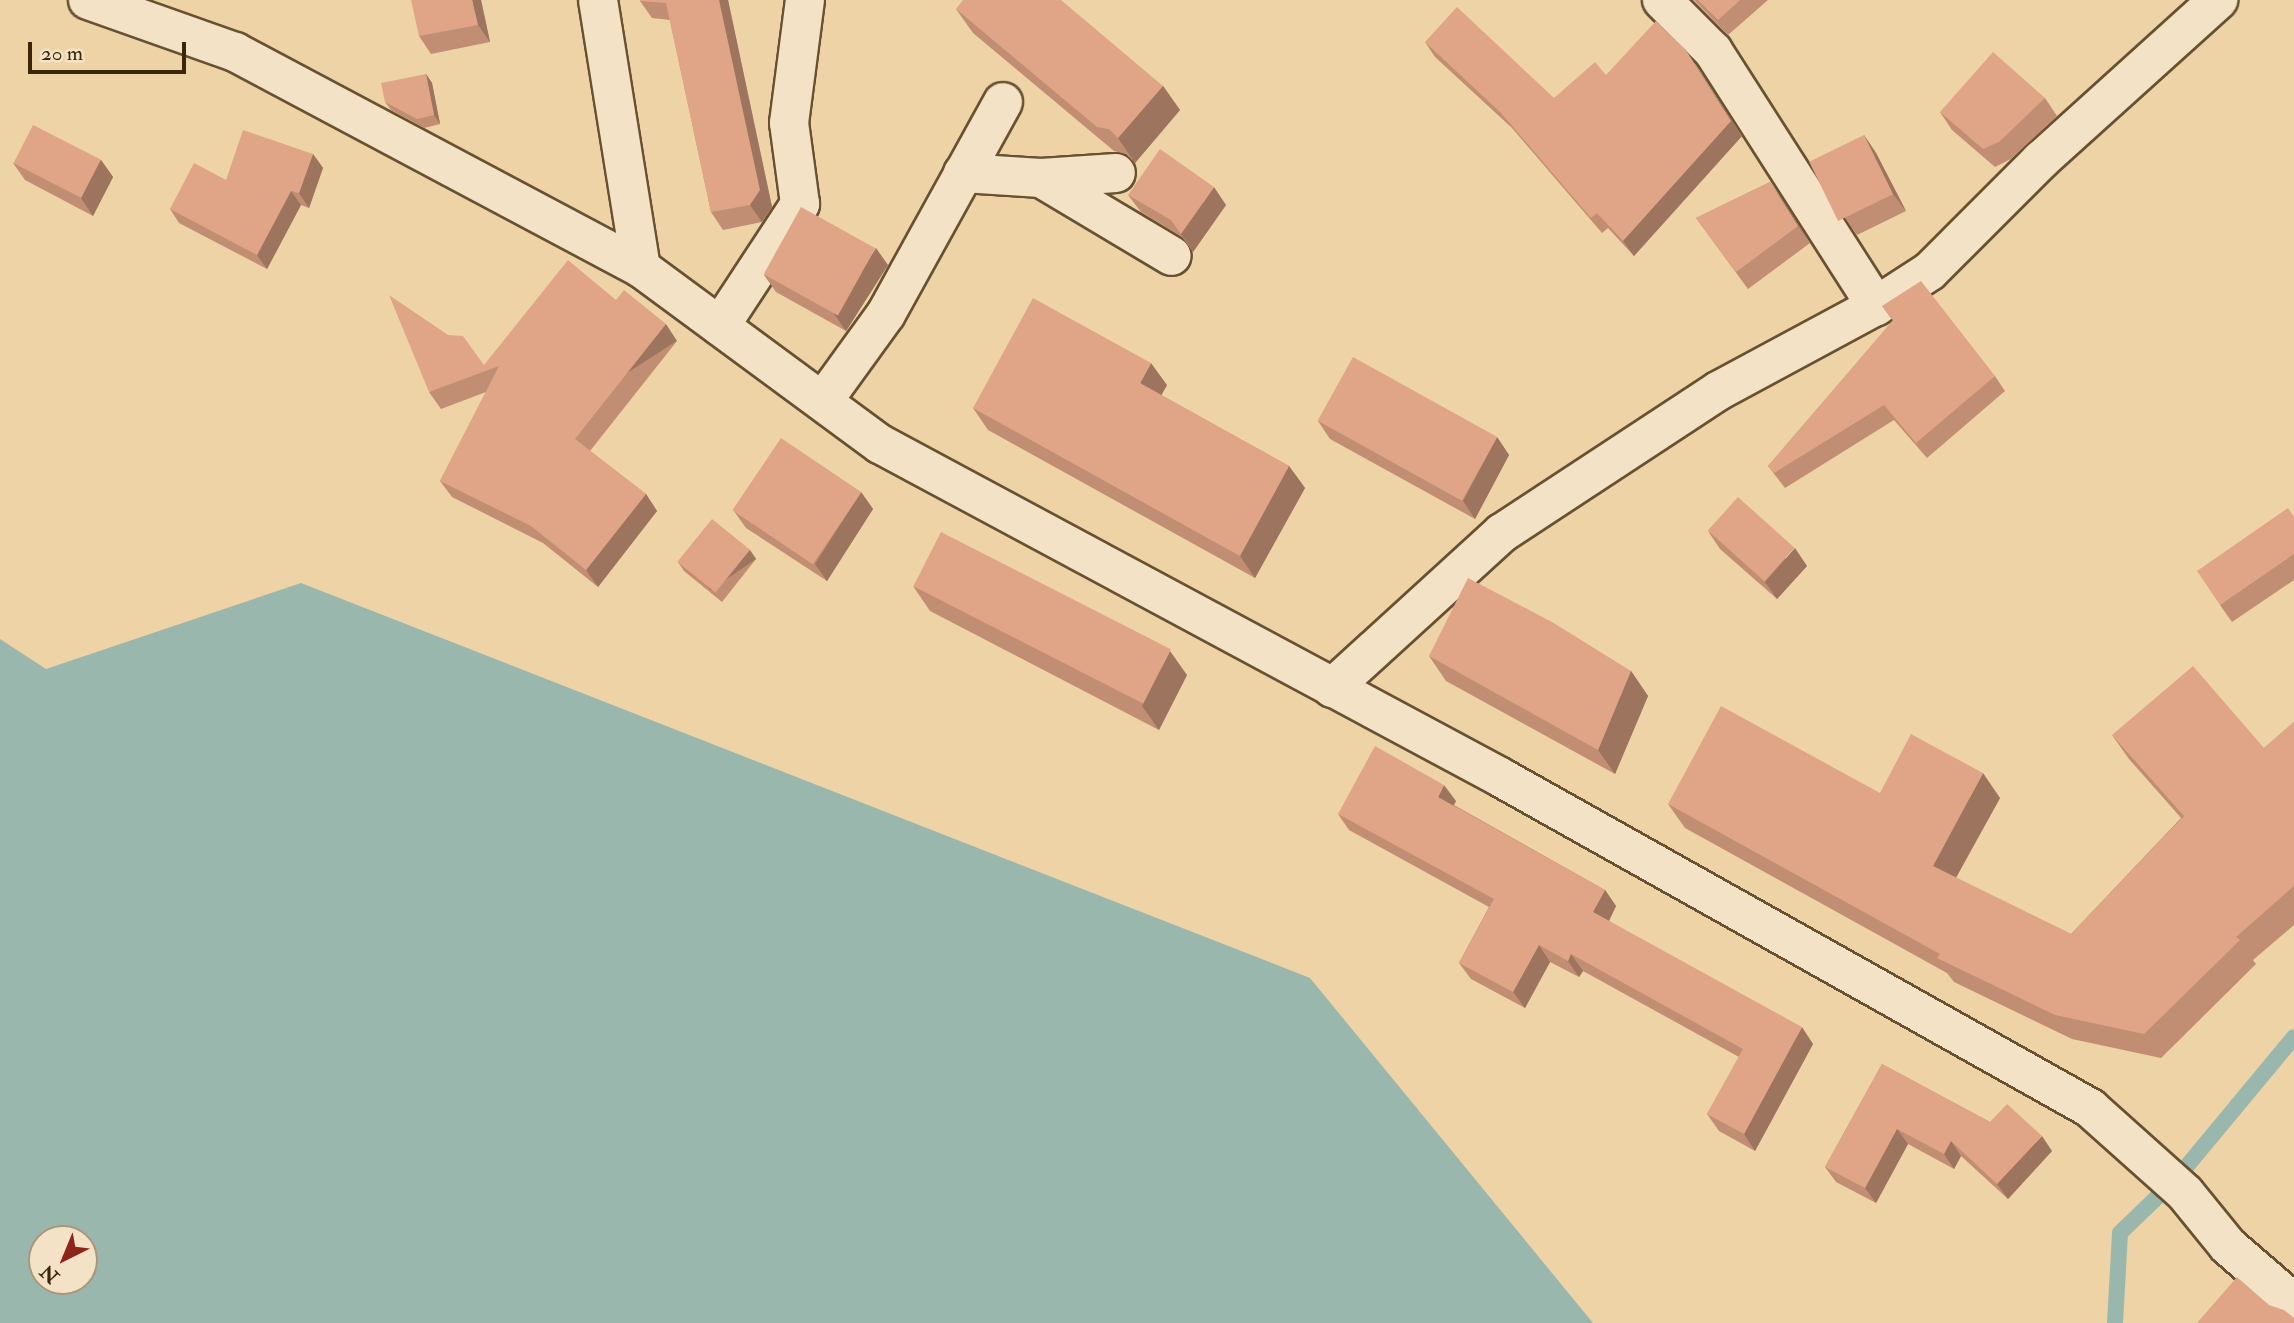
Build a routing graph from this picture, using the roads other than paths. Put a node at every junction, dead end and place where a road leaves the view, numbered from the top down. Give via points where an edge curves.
1 (88, 0) edge
2 (598, 0) edge
3 (805, 0) edge
4 (1662, 0) edge
5 (2218, 0) edge
6 (1003, 102) dead end
7 (963, 173) junction
8 (1116, 173) edge
9 (1041, 178) junction
10 (1172, 256) dead end
11 (641, 268) junction
12 (1876, 306) junction
13 (720, 326) junction
14 (823, 401) junction
15 (1332, 688) junction
16 (2294, 1303) edge

1 - 11 street via 235,52
2 - 11 street
3 - 13 street via 789,122 800,204
4 - 12 street via 1713,51
5 - 12 street via 2041,160 1930,271
6 - 7 street
7 - 9 street
7 - 14 street via 886,314
8 - 9 street
9 - 10 street
11 - 13 street
12 - 15 street via 1718,390 1502,533
13 - 14 street
14 - 15 street via 880,443
15 - 16 street via 1500,777 2090,1108 2185,1193 2228,1246

